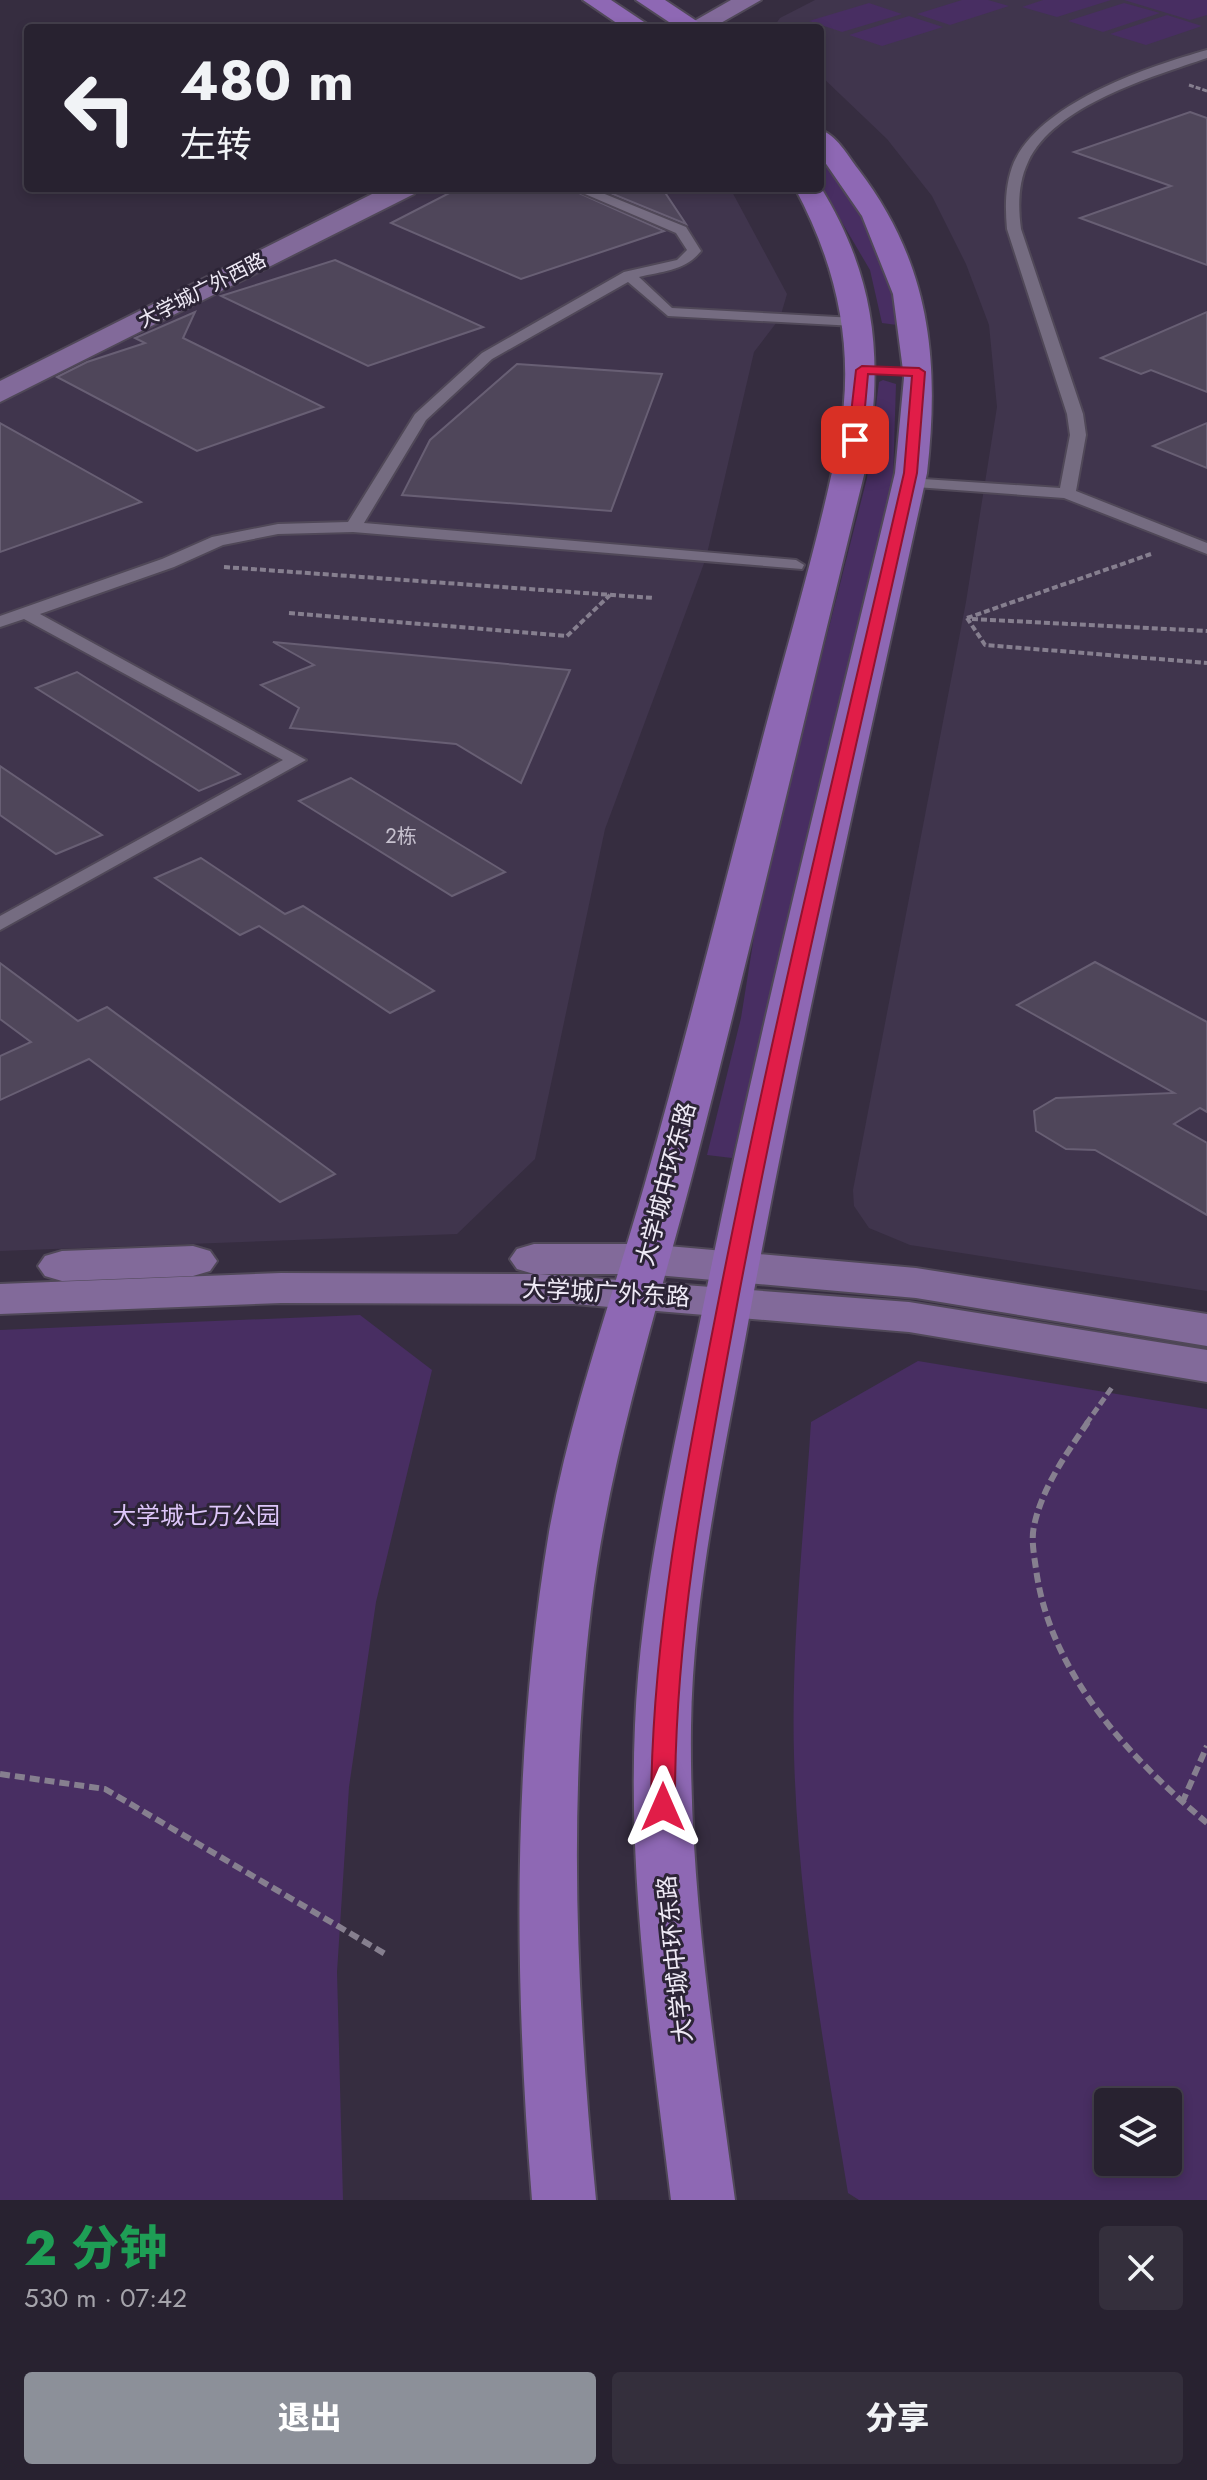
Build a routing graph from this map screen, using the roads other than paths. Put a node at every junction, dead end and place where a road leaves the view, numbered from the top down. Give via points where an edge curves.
1 (595, 0) edge
2 (648, 0) edge
3 (749, 0) edge
4 (776, 0) edge
5 (634, 24) edge
6 (687, 24) edge
7 (702, 24) edge
8 (729, 24) edge
9 (1207, 54) edge
10 (824, 143) edge
11 (366, 192) edge
12 (397, 192) edge
13 (588, 192) edge
14 (810, 192) edge
15 (629, 275) junction
16 (858, 341) junction
17 (917, 352) junction
18 (0, 375) edge
19 (0, 393) edge
20 (908, 483) junction
21 (1067, 493) junction
22 (353, 527) junction
23 (1207, 549) edge
24 (796, 565) dead end
25 (25, 613) junction
26 (0, 622) edge
27 (0, 924) edge
28 (0, 1270) edge
29 (640, 1276) junction
30 (730, 1283) junction
31 (0, 1299) edge
32 (1207, 1330) edge
33 (1207, 1366) edge
34 (696, 2138) junction
35 (564, 2200) edge
36 (703, 2200) edge
37 (731, 2200) edge

1 - 5 main road
2 - 6 main road
3 - 7 main road
4 - 8 main road
9 - 21 lane via 1145,76 1071,113 1025,154 1015,179 1014,229 1075,414 1078,435
10 - 17 main road, 大学城中环东路 via 888,236 902,274
11 - 18 main road, 大学城广外西路
12 - 19 main road, 大学城广外西路
13 - 15 lane via 681,230 694,251 682,263
14 - 16 main road, 大学城中环东路 via 841,256
15 - 16 lane via 668,312
15 - 22 lane via 487,356 420,417
16 - 17 main road
16 - 29 main road, 大学城中环东路 via 848,475
17 - 20 main road, 大学城中环东路 via 915,444
20 - 21 lane
20 - 30 main road, 大学城中环东路
21 - 23 lane
22 - 24 lane
22 - 25 lane via 278,529 218,541
25 - 26 lane
25 - 27 lane via 297,760
28 - 29 main road, 大学城广外东路 via 234,1259
29 - 30 main road, 大学城广外东路
29 - 31 main road, 大学城广外东路 via 574,1289 281,1288
29 - 35 main road, 大学城中环东路 via 577,1527 556,1725 550,1800 550,2005
30 - 32 main road, 大学城广外东路 via 916,1283
30 - 33 main road, 大学城广外东路
30 - 34 main road, 大学城中环东路 via 683,1537 663,1726 668,1923
34 - 36 main road, 大学城中环东路
34 - 37 main road

